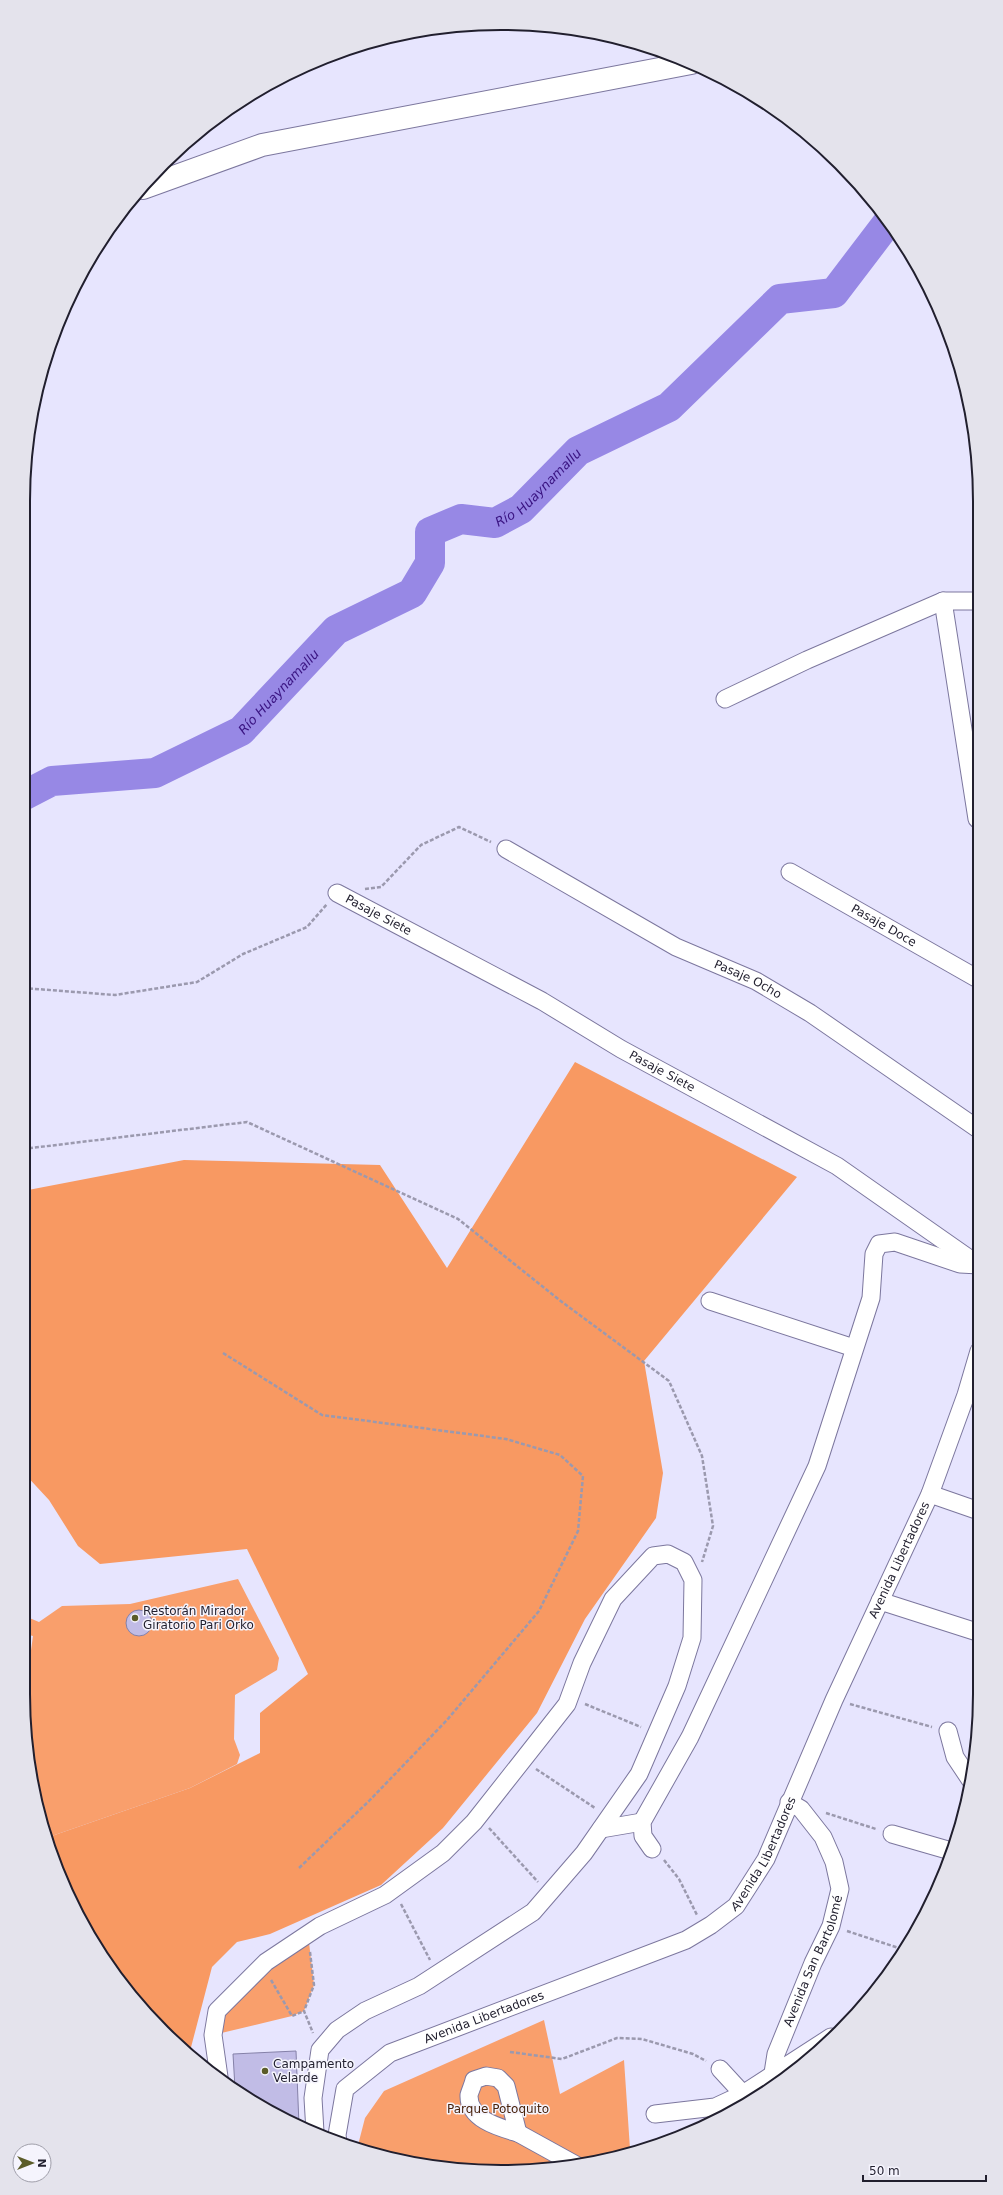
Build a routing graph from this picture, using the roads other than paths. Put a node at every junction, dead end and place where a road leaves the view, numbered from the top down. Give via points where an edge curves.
1 (680, 65) edge
2 (153, 184) edge
3 (943, 601) junction
4 (973, 601) edge
5 (724, 699) dead end
6 (973, 793) edge
7 (506, 849) road end
8 (790, 872) dead end
9 (337, 893) road end
10 (973, 976) edge
11 (973, 1126) edge
12 (973, 1261) edge
13 (973, 1265) edge
14 (710, 1301) dead end
15 (854, 1348) junction
16 (973, 1396) edge
17 (930, 1494) junction
18 (973, 1509) edge
19 (880, 1601) junction
20 (973, 1631) edge
21 (948, 1731) road end
22 (966, 1773) edge
23 (795, 1806) junction
24 (642, 1822) junction
25 (605, 1823) junction
26 (892, 1834) road end
27 (652, 1849) road end
28 (946, 1849) edge
29 (720, 2069) road end
30 (218, 2071) edge
31 (774, 2079) edge
32 (771, 2080) edge
33 (743, 2094) junction
34 (655, 2114) dead end
35 (315, 2126) edge
36 (518, 2133) dead end
37 (337, 2135) edge
38 (567, 2160) edge

1 - 2 highway via 262,145
3 - 4 street
3 - 5 street
3 - 6 street
7 - 11 street, Pasaje Ocho via 676,947 756,981 810,1013
8 - 10 street, Pasaje Doce
9 - 12 street, Pasaje Siete via 542,1001 621,1049 837,1166
13 - 15 street via 960,1264 895,1242 879,1244 874,1254 871,1298
14 - 15 street
15 - 24 street via 817,1466 690,1737
16 - 17 street, Avenida Libertadores
17 - 18 street
17 - 19 street, Avenida Libertadores
19 - 20 street
19 - 23 street, Avenida Libertadores via 834,1700
21 - 22 street via 955,1756
23 - 31 street, Avenida San Bartolomé via 824,1837 834,1862 840,1889 831,1926 776,2054
23 - 37 street, Avenida Libertadores via 736,1906 704,1930 686,1940 390,2053 345,2089
24 - 25 street
24 - 27 street via 643,1836
25 - 30 street via 639,1774 677,1686 692,1638 693,1580 684,1562 668,1554 653,1556 613,1599 582,1663 567,1704 478,1817 444,1853 385,1895 320,1926 263,1965 218,2011 213,2035
25 - 35 street via 533,1912 419,1986 365,2010 337,2030 320,2050 314,2092
26 - 28 street
29 - 33 street
32 - 33 street
33 - 34 street via 715,2107
36 - 38 street

